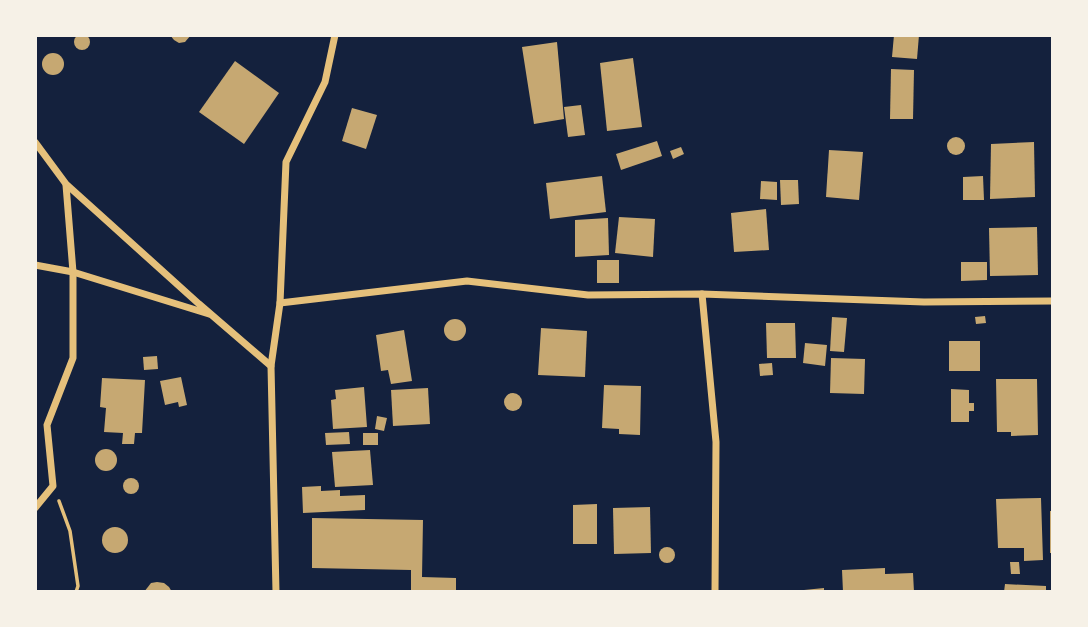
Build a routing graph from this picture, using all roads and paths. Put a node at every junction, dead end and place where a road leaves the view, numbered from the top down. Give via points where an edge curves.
1 (335, 35) edge
2 (35, 142) edge
3 (66, 184) junction
4 (35, 265) edge
5 (73, 272) junction
6 (702, 294) junction
7 (1053, 301) edge
8 (280, 303) junction
9 (212, 315) junction
10 (271, 366) junction
11 (53, 486) junction
12 (35, 508) edge
13 (76, 592) edge
14 (276, 592) edge
15 (715, 592) edge

1 - 8 street via 325,82 286,162
2 - 3 street
3 - 5 street
3 - 9 street
4 - 5 street
5 - 9 street
5 - 11 street via 72,358 47,425
6 - 7 street via 924,302
6 - 8 street via 588,295 467,281
6 - 15 street via 716,442
8 - 10 street
9 - 10 street
10 - 14 street
11 - 12 street
11 - 13 path via 70,531

